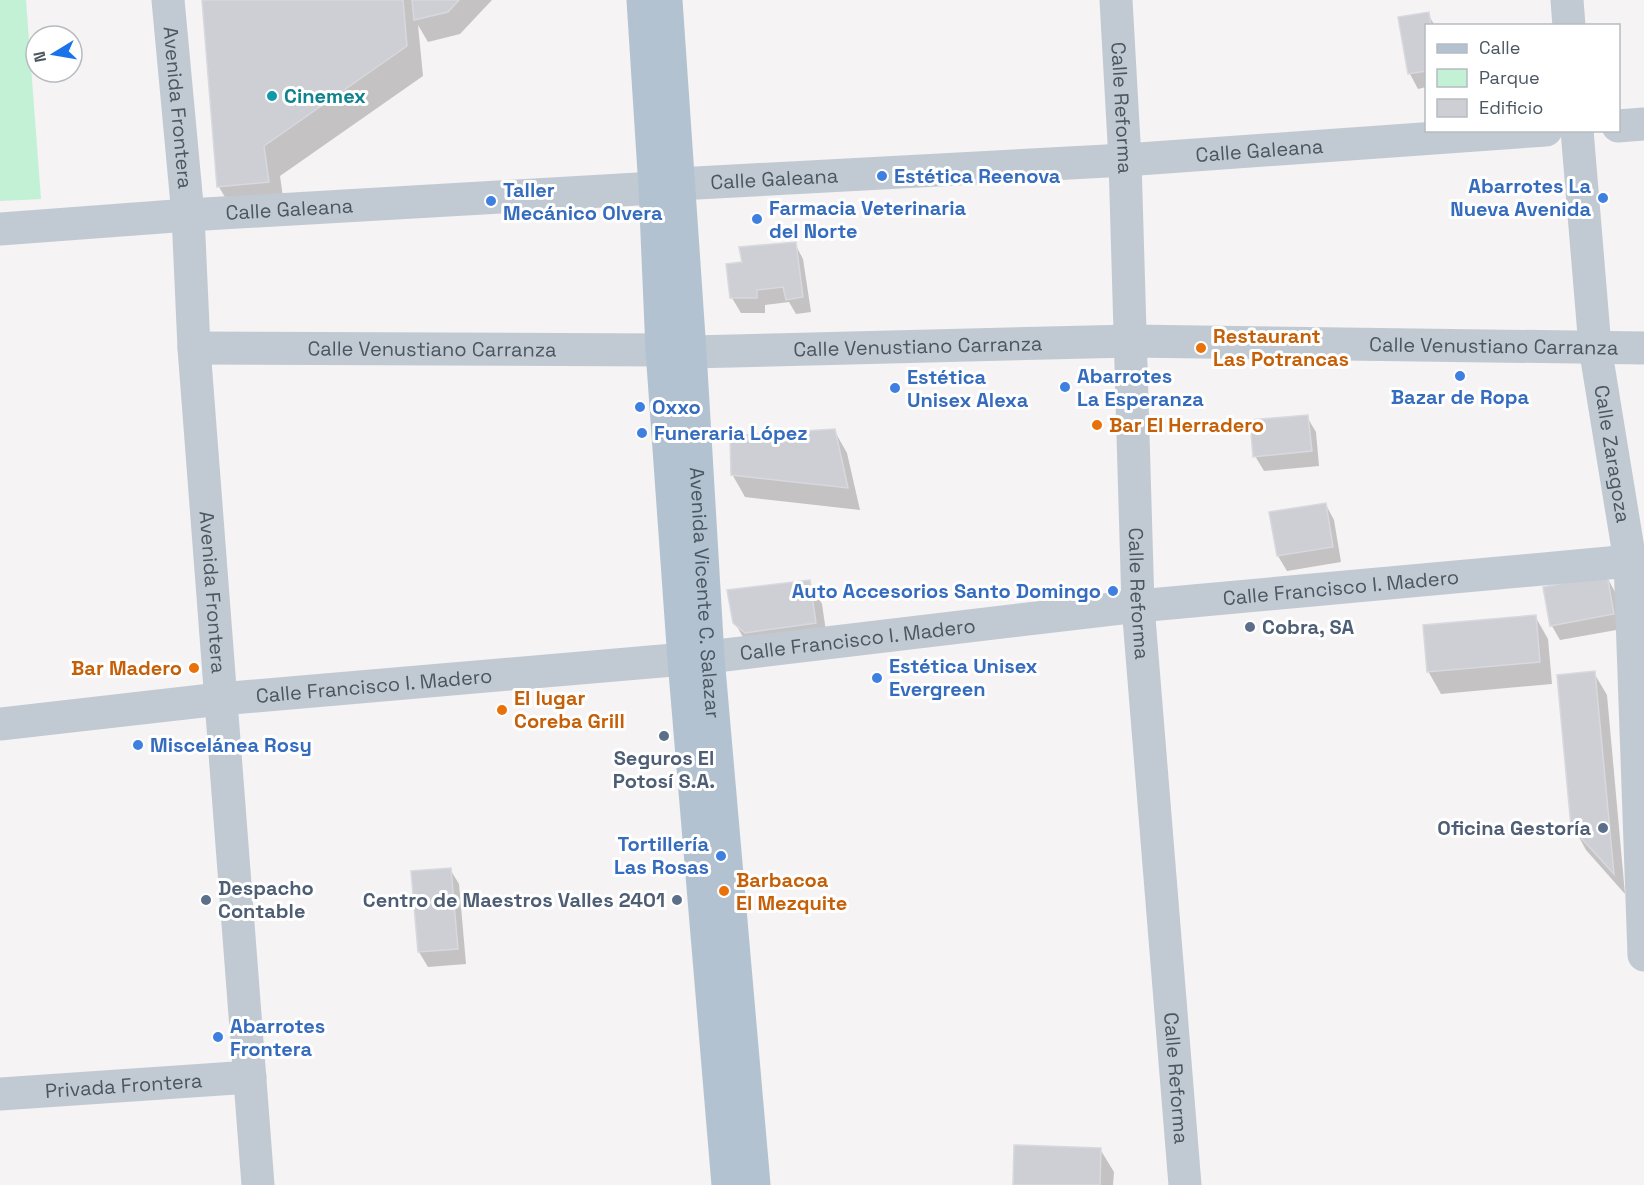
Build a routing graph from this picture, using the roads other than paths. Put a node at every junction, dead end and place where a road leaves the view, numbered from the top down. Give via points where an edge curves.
1 (168, 0) edge
2 (643, 0) edge
3 (666, 0) edge
4 (1116, 0) edge
5 (1567, 0) edge
6 (1569, 24) edge
7 (1644, 124) edge
8 (1620, 126) edge
9 (1518, 132) edge
10 (1577, 132) edge
11 (1125, 160) junction
12 (666, 186) junction
13 (188, 215) junction
14 (0, 229) edge
15 (1131, 341) junction
16 (1595, 347) junction
17 (194, 348) junction
18 (1644, 348) edge
19 (676, 351) junction
20 (1637, 563) edge
21 (1138, 606) junction
22 (696, 659) junction
23 (220, 699) junction
24 (0, 724) edge
25 (1644, 955) edge
26 (250, 1077) junction
27 (0, 1094) edge
28 (258, 1185) edge
29 (728, 1185) edge
30 (754, 1185) edge
31 (1185, 1185) edge

1 - 13 street, Avenida Frontera
2 - 12 main road, Avenida Vicente C. Salazar
3 - 12 main road, Avenida Vicente C. Salazar
4 - 11 street, Calle Reforma
5 - 6 street
7 - 8 street
9 - 11 street, Calle Galeana
10 - 16 street, Calle Zaragoza
11 - 12 street, Calle Galeana
11 - 15 street, Calle Reforma
12 - 13 street, Calle Galeana
12 - 19 main road, Avenida Vicente C. Salazar
13 - 14 street, Calle Galeana
13 - 17 street, Avenida Frontera
15 - 16 street, Calle Venustiano Carranza
15 - 19 street, Calle Venustiano Carranza
15 - 21 street, Calle Reforma
16 - 18 street, Calle Venustiano Carranza
16 - 20 street, Calle Zaragoza
17 - 19 street, Calle Venustiano Carranza
17 - 23 street, Avenida Frontera
19 - 22 main road, Avenida Vicente C. Salazar
20 - 21 street, Calle Francisco I. Madero
20 - 25 street, Calle Zaragoza
21 - 22 street, Calle Francisco I. Madero
21 - 31 street, Calle Reforma
22 - 23 street, Calle Francisco I. Madero
22 - 29 main road, Avenida Vicente C. Salazar
22 - 30 main road, Avenida Vicente C. Salazar
23 - 24 street, Calle Francisco I. Madero
23 - 26 street, Avenida Frontera
26 - 27 street, Privada Frontera
26 - 28 street, Avenida Frontera

